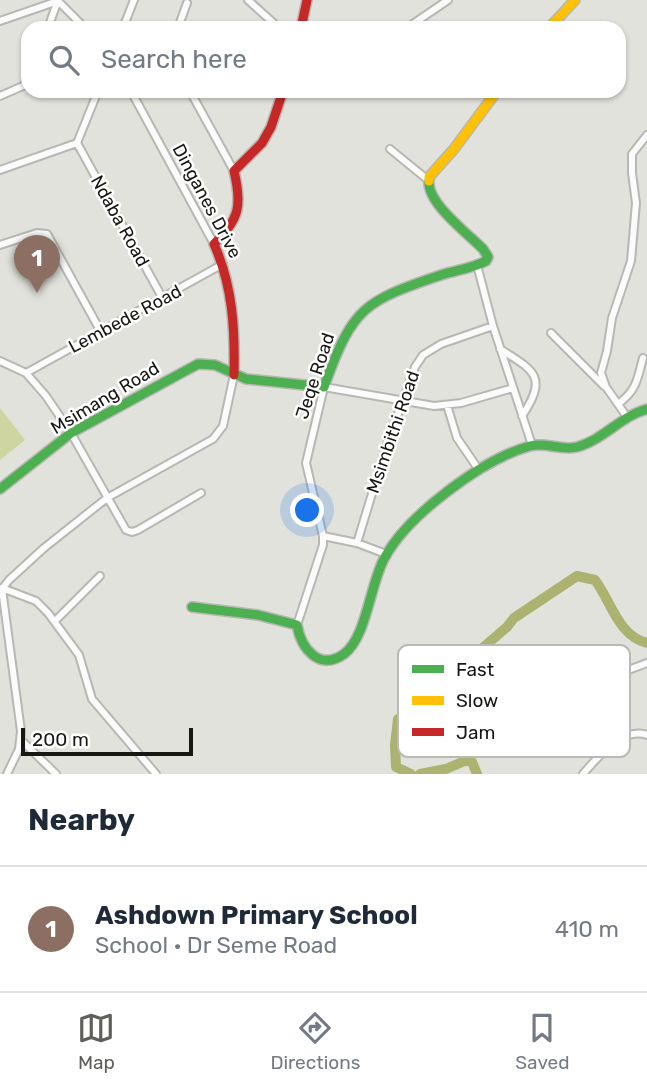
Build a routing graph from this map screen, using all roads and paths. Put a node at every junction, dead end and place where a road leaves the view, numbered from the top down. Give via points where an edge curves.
1 (58, 0) edge
2 (134, 0) edge
3 (248, 0) edge
4 (307, 0) edge
5 (448, 0) edge
6 (575, 0) edge
7 (187, 3) dead end
8 (0, 21) edge
9 (50, 21) edge
10 (78, 21) edge
11 (126, 21) edge
12 (181, 21) edge
13 (271, 21) edge
14 (302, 21) edge
15 (417, 21) edge
16 (556, 21) edge
17 (21, 87) edge
18 (0, 96) edge
19 (95, 98) edge
20 (135, 98) edge
21 (194, 98) edge
22 (281, 98) edge
23 (492, 98) edge
24 (647, 135) edge
25 (77, 143) junction
26 (390, 149) dead end
27 (0, 170) edge
28 (234, 171) junction
29 (428, 180) junction
30 (214, 244) junction
31 (0, 245) edge
32 (224, 264) junction
33 (477, 265) junction
34 (163, 299) junction
35 (493, 326) junction
36 (101, 332) junction
37 (551, 333) dead end
38 (500, 349) junction
39 (643, 358) dead end
40 (0, 361) edge
41 (26, 373) junction
42 (234, 375) junction
43 (324, 387) junction
44 (606, 387) junction
45 (513, 388) junction
46 (402, 402) junction
47 (618, 404) junction
48 (447, 405) junction
49 (647, 410) edge
50 (522, 416) junction
51 (627, 417) junction
52 (71, 433) junction
53 (531, 445) junction
54 (479, 470) junction
55 (0, 489) edge
56 (201, 494) dead end
57 (107, 498) junction
58 (323, 536) junction
59 (357, 543) junction
60 (386, 554) junction
61 (100, 576) dead end
62 (1, 588) edge
63 (192, 607) dead end
64 (55, 621) junction
65 (298, 625) junction
66 (647, 663) edge
67 (630, 669) edge
68 (21, 740) junction
69 (600, 757) edge
70 (7, 774) edge
71 (56, 774) edge
72 (156, 774) edge
73 (583, 774) edge

1 - 8 street
1 - 9 street
1 - 10 street
2 - 11 street
3 - 13 street
4 - 14 street
5 - 15 street
6 - 16 street
7 - 12 street
17 - 18 street
19 - 25 street
20 - 30 street, Dinganes Drive
21 - 28 street
22 - 28 street via 262,143
23 - 29 street
24 - 44 street via 632,159 633,247 610,323 601,373
25 - 27 street
25 - 34 street, Ndaba Road
26 - 29 street
28 - 30 street via 238,215 232,228
29 - 33 street via 435,202 487,254 487,260
30 - 32 street, Dinganes Drive
31 - 36 street via 47,234
32 - 34 street, Lembede Road
32 - 42 street, Dinganes Drive via 234,313
33 - 35 street
33 - 43 street, Jeqe Road via 401,288 366,306 343,335
34 - 36 street, Lembede Road
35 - 38 street
35 - 46 street, Msimbithi Road via 423,355 411,373
36 - 41 street, Lembede Road
37 - 44 street
38 - 45 street
38 - 50 street via 528,367 536,379 534,398
39 - 47 street via 631,394
40 - 41 street
41 - 52 street
42 - 43 street, Msimang Road
42 - 52 street, Msimang Road via 215,365 198,364
42 - 57 street via 218,434
43 - 46 street
43 - 58 street, Jeqe Road via 306,463
44 - 47 street
45 - 48 street
45 - 50 street
46 - 48 street
46 - 59 street, Msimbithi Road
47 - 51 street
48 - 54 street via 457,438
49 - 51 street
50 - 53 street
51 - 53 street via 576,447
52 - 55 street, Msimang Road
52 - 57 street
53 - 54 street
54 - 60 street via 429,508
56 - 57 street via 132,531 123,526
57 - 62 street
58 - 59 street
58 - 65 street
59 - 60 street
60 - 65 street via 351,648 335,657 314,658 304,650
61 - 64 street
62 - 64 street via 36,601
62 - 68 street
63 - 65 street
64 - 72 street via 83,661 92,699
66 - 67 street
68 - 70 street
68 - 71 street
69 - 73 street

